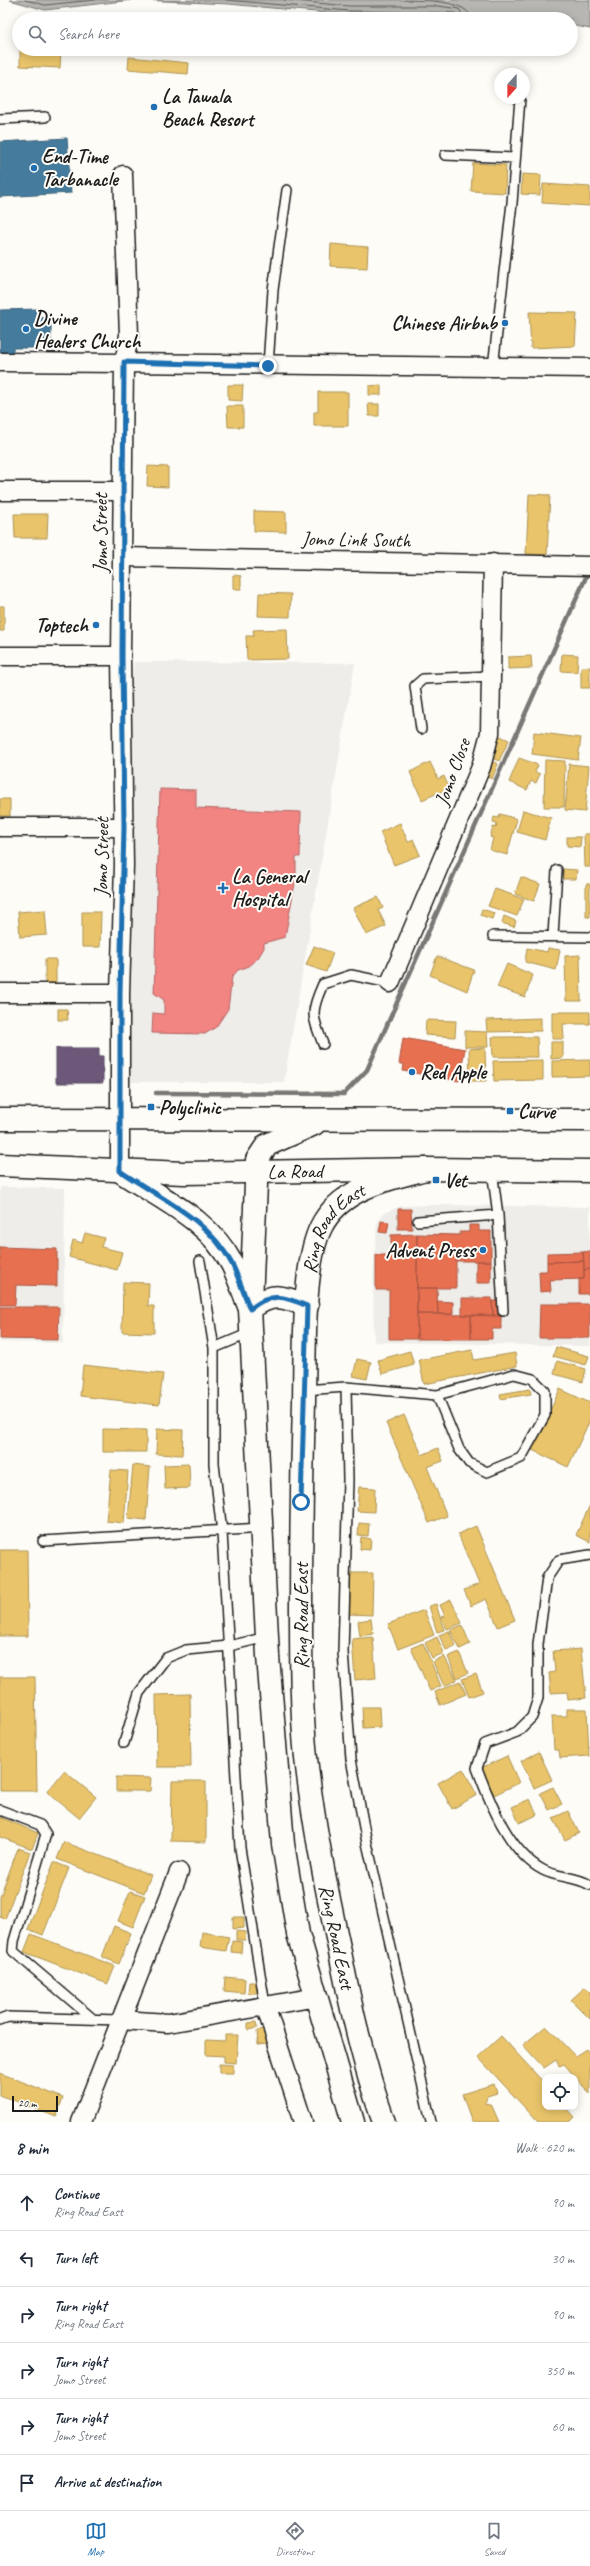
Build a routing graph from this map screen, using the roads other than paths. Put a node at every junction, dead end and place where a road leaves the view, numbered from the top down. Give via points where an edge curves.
1 (520, 104) edge
2 (45, 117) dead end
3 (0, 118) edge
4 (445, 155) dead end
5 (515, 158) junction
6 (123, 175) dead end
7 (287, 190) dead end
8 (0, 362) edge
9 (124, 362) junction
10 (268, 366) junction
11 (493, 367) junction
12 (590, 368) edge
13 (0, 491) edge
14 (122, 491) junction
15 (122, 557) junction
16 (493, 563) junction
17 (590, 566) edge
18 (0, 656) edge
19 (122, 656) junction
20 (491, 676) junction
21 (421, 730) dead end
22 (0, 827) edge
23 (124, 827) junction
24 (557, 870) dead end
25 (493, 936) dead end
26 (553, 936) junction
27 (590, 937) edge
28 (390, 983) joint
29 (0, 992) edge
30 (120, 993) junction
31 (323, 1044) dead end
32 (0, 1119) edge
33 (120, 1120) junction
34 (327, 1120) junction
35 (590, 1120) edge
36 (0, 1165) edge
37 (426, 1169) junction
38 (492, 1170) junction
39 (120, 1171) junction
40 (590, 1171) edge
41 (258, 1172) junction
42 (498, 1215) junction
43 (418, 1220) dead end
44 (200, 1261) dead end
45 (307, 1306) junction
46 (250, 1309) junction
47 (503, 1311) dead end
48 (252, 1332) junction
49 (214, 1348) junction
50 (346, 1386) junction
51 (304, 1390) junction
52 (437, 1395) junction
53 (263, 1528) junction
54 (222, 1532) junction
55 (43, 1541) dead end
56 (590, 1556) edge
57 (267, 1636) junction
58 (229, 1646) junction
59 (124, 1743) dead end
60 (0, 1810) edge
61 (179, 1872) dead end
62 (590, 1885) edge
63 (317, 1997) junction
64 (265, 2005) junction
65 (93, 2019) junction
66 (0, 2020) edge
67 (120, 2020) junction
68 (81, 2122) edge
69 (303, 2122) edge
70 (353, 2122) edge
71 (384, 2122) edge
72 (431, 2122) edge

1 - 5 lane
2 - 3 lane
4 - 5 lane
5 - 11 lane
6 - 9 street, Jomo Street via 129,335
7 - 10 lane via 273,290
8 - 9 street
9 - 10 street
9 - 14 street, Jomo Street
10 - 11 street
11 - 12 street
13 - 14 street
14 - 15 street, Jomo Street
15 - 16 street, Jomo Link South
15 - 19 street, Jomo Street
16 - 17 street, Jomo Link South
16 - 20 street, Jomo Close
18 - 19 street
19 - 23 street, Jomo Street
20 - 21 lane via 423,679 415,686
20 - 28 street, Jomo Close via 490,734 481,767
22 - 23 street
23 - 30 street, Jomo Street
24 - 26 lane
25 - 26 lane
26 - 27 lane
28 - 31 lane via 351,975 323,984 314,1004 313,1017
29 - 30 street
30 - 33 street, Jomo Street
32 - 33 main road
33 - 34 main road
33 - 39 street, Jomo Street
34 - 35 main road
34 - 41 main road via 288,1134 267,1145 257,1160
36 - 39 main road, La Road
37 - 38 main road, La Road
37 - 41 main road, La Road
37 - 45 main road, Ring Road East via 378,1182 336,1205 321,1227 311,1258
38 - 40 main road, La Road
38 - 42 lane
39 - 41 main road, La Road
39 - 46 main road, Ring Road East via 171,1201 215,1238 232,1264
41 - 46 main road
42 - 43 lane
42 - 47 lane
44 - 49 lane
45 - 46 main road via 277,1296 267,1298
45 - 51 main road, Ring Road East
46 - 48 main road, Ring Road East
48 - 49 lane
48 - 53 main road, Ring Road East
49 - 54 lane via 214,1464
50 - 51 lane
50 - 52 lane
50 - 72 lane via 348,1480 342,1652 351,1759 367,1843
51 - 71 main road, Ring Road East via 301,1684 306,1759 322,1868 343,1970
52 - 52 lane via 514,1374 533,1379 545,1391 545,1415 521,1458 487,1472 469,1463 460,1449
53 - 54 lane
53 - 57 main road, Ring Road East
54 - 55 lane
54 - 58 lane
56 - 62 lane via 559,1560 547,1578 538,1644 538,1698 532,1717 517,1732 485,1744 477,1768 502,1825 530,1862 544,1871 582,1880
57 - 58 lane
57 - 63 main road, Ring Road East via 283,1844 298,1934
58 - 59 lane via 186,1650 166,1658 140,1693
58 - 64 lane via 240,1848
60 - 65 lane via 40,1825 46,1834 13,1951
61 - 67 street
63 - 64 street
63 - 70 main road, Ring Road East
64 - 67 street via 168,2023
64 - 69 street
65 - 66 lane via 8,2017
65 - 67 lane
67 - 68 street

